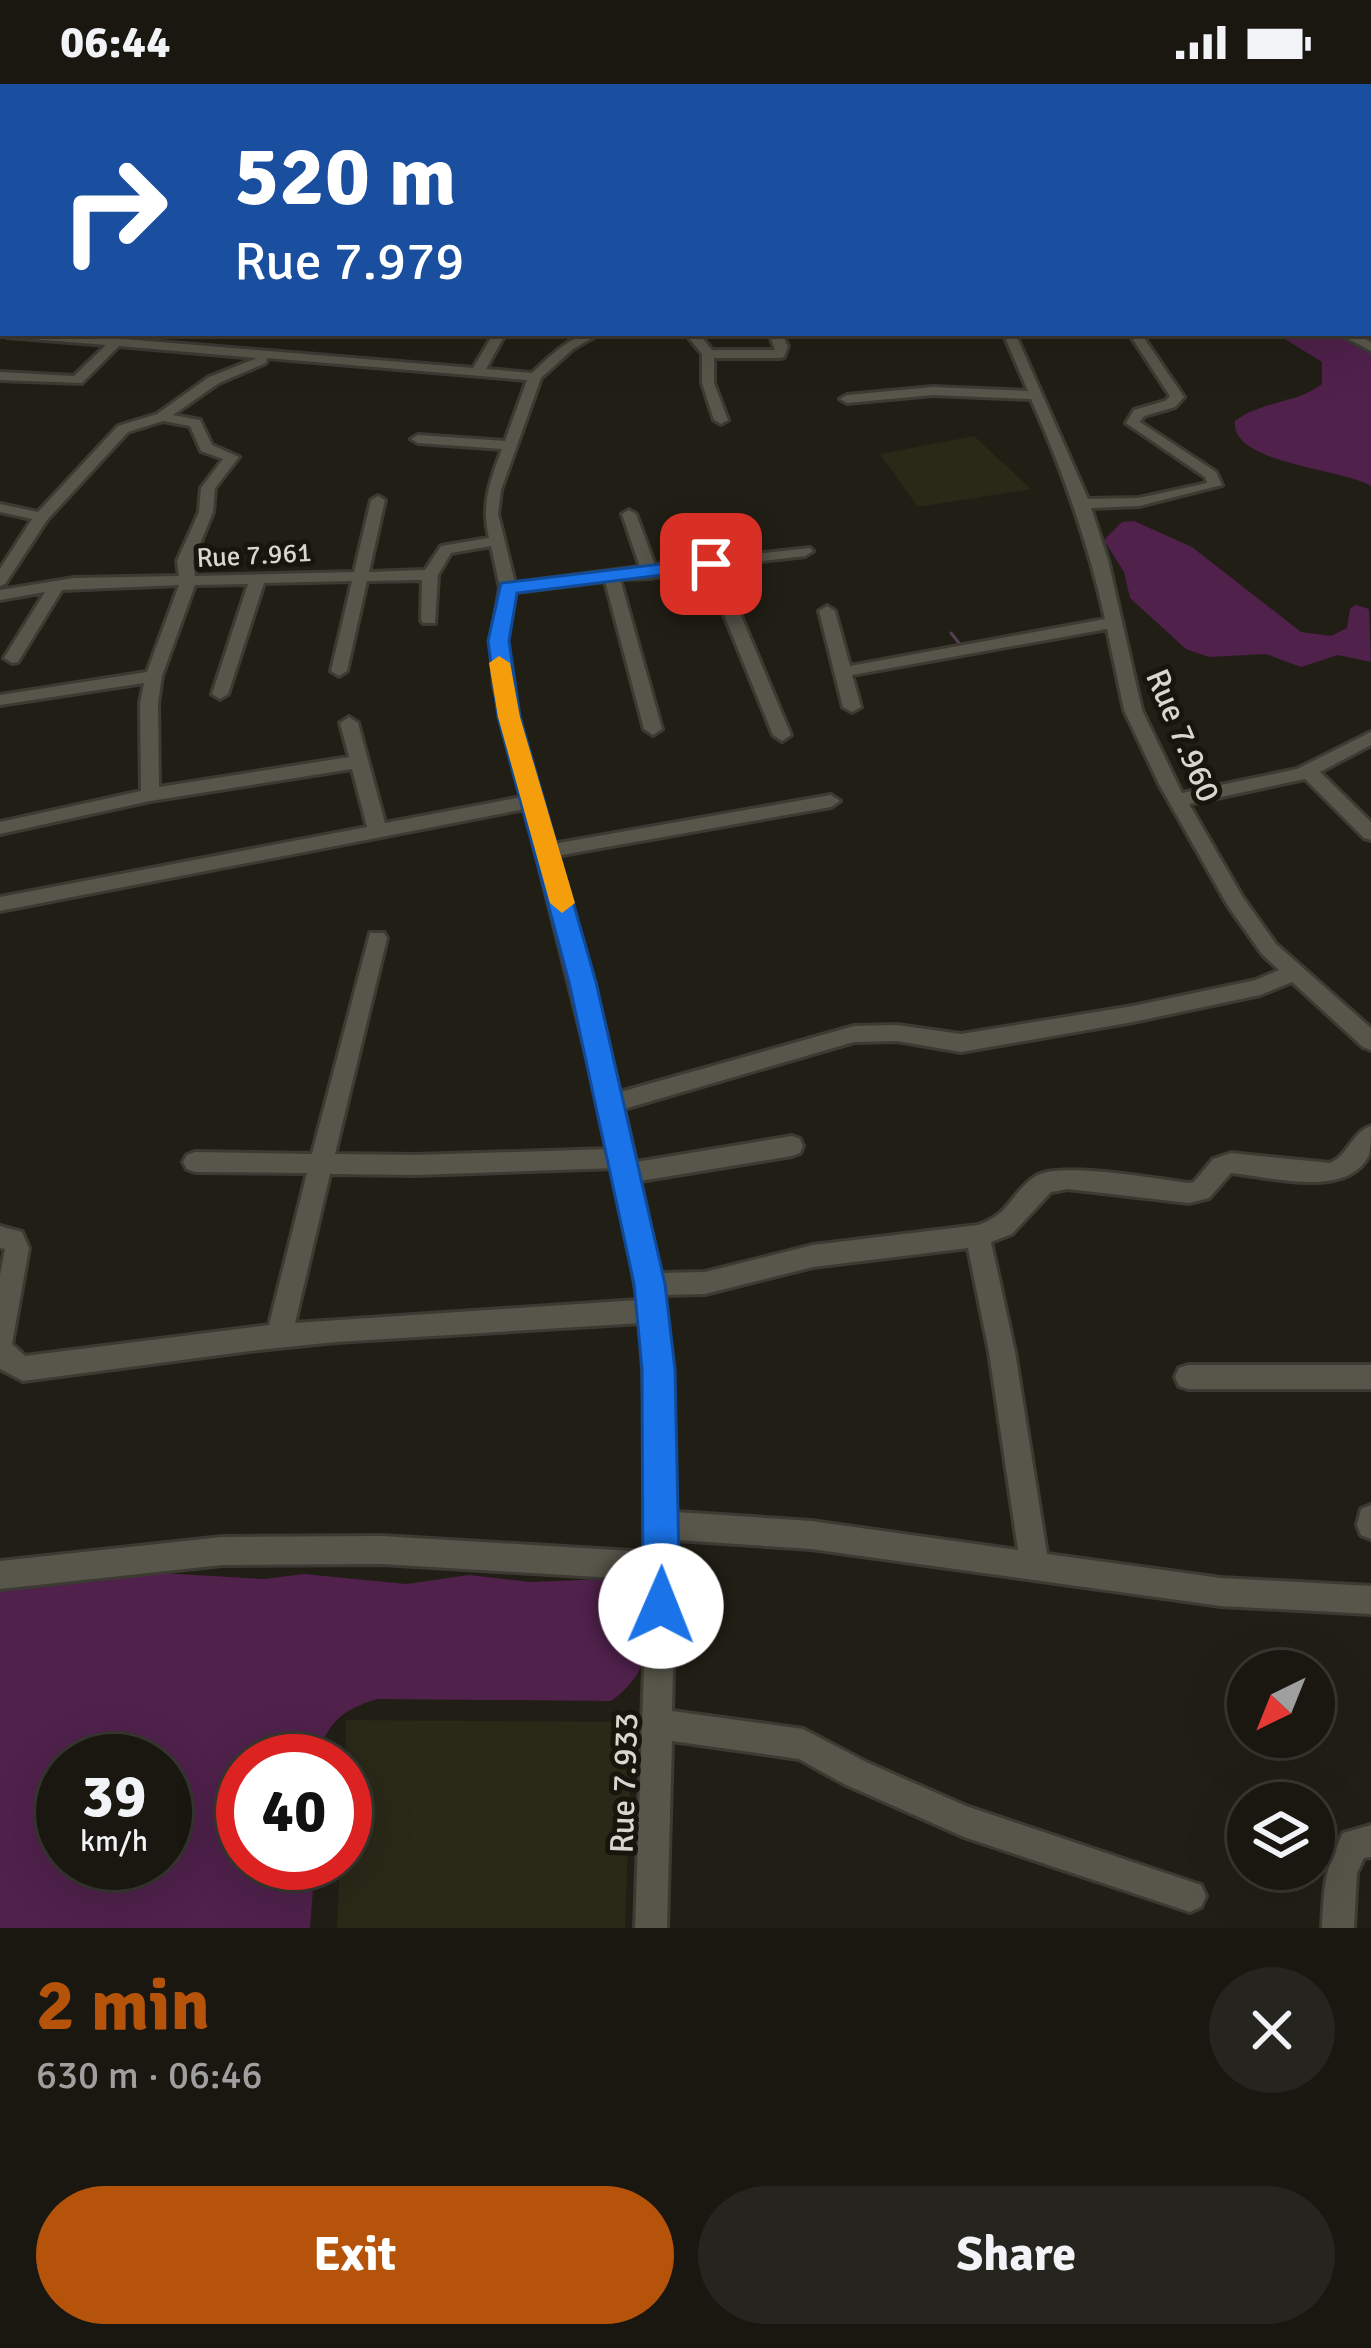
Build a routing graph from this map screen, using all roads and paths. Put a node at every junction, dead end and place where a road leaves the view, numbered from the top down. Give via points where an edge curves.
1 (40, 336) edge
2 (272, 336) edge
3 (498, 336) edge
4 (589, 336) edge
5 (693, 336) edge
6 (777, 336) edge
7 (1010, 336) edge
8 (1138, 338) dead end
9 (114, 344) junction
10 (708, 354) junction
11 (267, 356) junction
12 (478, 371) junction
13 (0, 376) edge
14 (535, 376) junction
15 (1037, 395) junction
16 (847, 399) dead end
17 (162, 417) junction
18 (721, 420) dead end
19 (418, 440) dead end
20 (511, 446) junction
21 (377, 500) dead end
22 (1082, 504) junction
23 (0, 508) edge
24 (629, 514) dead end
25 (41, 517) junction
26 (496, 541) junction
27 (805, 551) dead end
28 (711, 564) junction
29 (650, 573) junction
30 (362, 574) junction
31 (430, 575) junction
32 (612, 577) junction
33 (258, 578) junction
34 (0, 581) edge
35 (188, 582) junction
36 (55, 588) junction
37 (508, 588) junction
38 (0, 595) edge
39 (827, 611) dead end
40 (429, 620) dead end
41 (1112, 623) junction
42 (12, 658) dead end
43 (339, 671) dead end
44 (843, 672) junction
45 (154, 676) junction
46 (220, 694) dead end
47 (0, 700) edge
48 (852, 707) dead end
49 (349, 723) dead end
50 (653, 729) dead end
51 (782, 735) dead end
52 (1371, 738) edge
53 (356, 762) junction
54 (1308, 771) junction
55 (150, 794) junction
56 (1177, 800) junction
57 (534, 801) junction
58 (831, 801) dead end
59 (0, 827) edge
60 (376, 830) junction
61 (1371, 833) edge
62 (549, 851) junction
63 (0, 904) edge
64 (377, 938) dead end
65 (1291, 973) junction
66 (1371, 1040) edge
67 (612, 1103) junction
68 (1371, 1135) edge
69 (792, 1146) dead end
70 (323, 1161) junction
71 (195, 1162) dead end
72 (626, 1165) junction
73 (978, 1236) junction
74 (0, 1237) edge
75 (651, 1298) junction
76 (278, 1339) junction
77 (0, 1345) edge
78 (1188, 1377) dead end
79 (1371, 1377) edge
80 (663, 1525) junction
81 (662, 1567) junction
82 (1035, 1567) junction
83 (0, 1574) edge
84 (1371, 1600) edge
85 (658, 1724) junction
86 (1371, 1841) edge
87 (1190, 1896) dead end
88 (651, 1928) edge
89 (1338, 1928) edge

1 - 9 street
2 - 11 street
3 - 12 street
4 - 14 street
5 - 10 street
6 - 10 street via 780,354
7 - 15 street, Rue 7.960
8 - 22 street via 1177,397 1139,412 1133,423 1215,485 1139,502
9 - 11 street
9 - 13 street via 76,380
10 - 18 street
11 - 12 street
11 - 17 street
12 - 14 street
14 - 20 street, Rue 7.933
15 - 16 street
15 - 22 street, Rue 7.960
17 - 25 street via 123,428
17 - 35 street via 195,423 206,448 232,457 208,488 185,562
19 - 20 street
20 - 26 street, Rue 7.933 via 492,502
21 - 30 street
22 - 41 street, Rue 7.960
23 - 25 street
24 - 29 street
25 - 34 street
26 - 31 street via 446,549
26 - 37 street, Rue 7.933
27 - 28 street
28 - 29 street
28 - 51 street
29 - 32 street
30 - 31 street, Rue 7.961
30 - 33 street, Rue 7.961
30 - 43 street
31 - 40 street
32 - 37 street
32 - 50 street
33 - 35 street, Rue 7.961
33 - 46 street
35 - 36 street, Rue 7.961
35 - 45 street
36 - 38 street, Rue 7.961
36 - 42 street
37 - 57 street, Rue 7.933 via 500,666
39 - 44 street
41 - 44 street
41 - 56 street, Rue 7.960 via 1133,710
44 - 48 street
45 - 47 street
45 - 55 street
49 - 53 street
52 - 54 street
53 - 55 street
53 - 60 street
54 - 56 street
54 - 61 street
55 - 59 street
56 - 65 street, Rue 7.960 via 1235,901
57 - 60 street
57 - 62 street, Rue 7.933
58 - 62 street
60 - 63 street
62 - 67 street, Rue 7.933
64 - 70 street
65 - 66 street, Rue 7.960
65 - 67 street via 1260,987 961,1043 854,1034
67 - 72 street, Rue 7.933
68 - 73 street via 1331,1173 1231,1163 1189,1193 1044,1183 1004,1226
69 - 72 street
70 - 71 street
70 - 72 street
70 - 76 street
72 - 75 street, Rue 7.933
73 - 75 street via 813,1256
73 - 82 street
74 - 77 street via 16,1248
75 - 76 street
75 - 80 street, Rue 7.933
76 - 77 street via 146,1348 23,1370
78 - 79 street
80 - 81 street, Rue 7.933
80 - 82 street via 812,1535
81 - 83 street via 245,1551
81 - 85 street, Rue 7.933
82 - 84 street via 1221,1592
85 - 87 street via 803,1744 964,1821
85 - 88 street, Rue 7.933
86 - 89 street via 1354,1844 1341,1871

